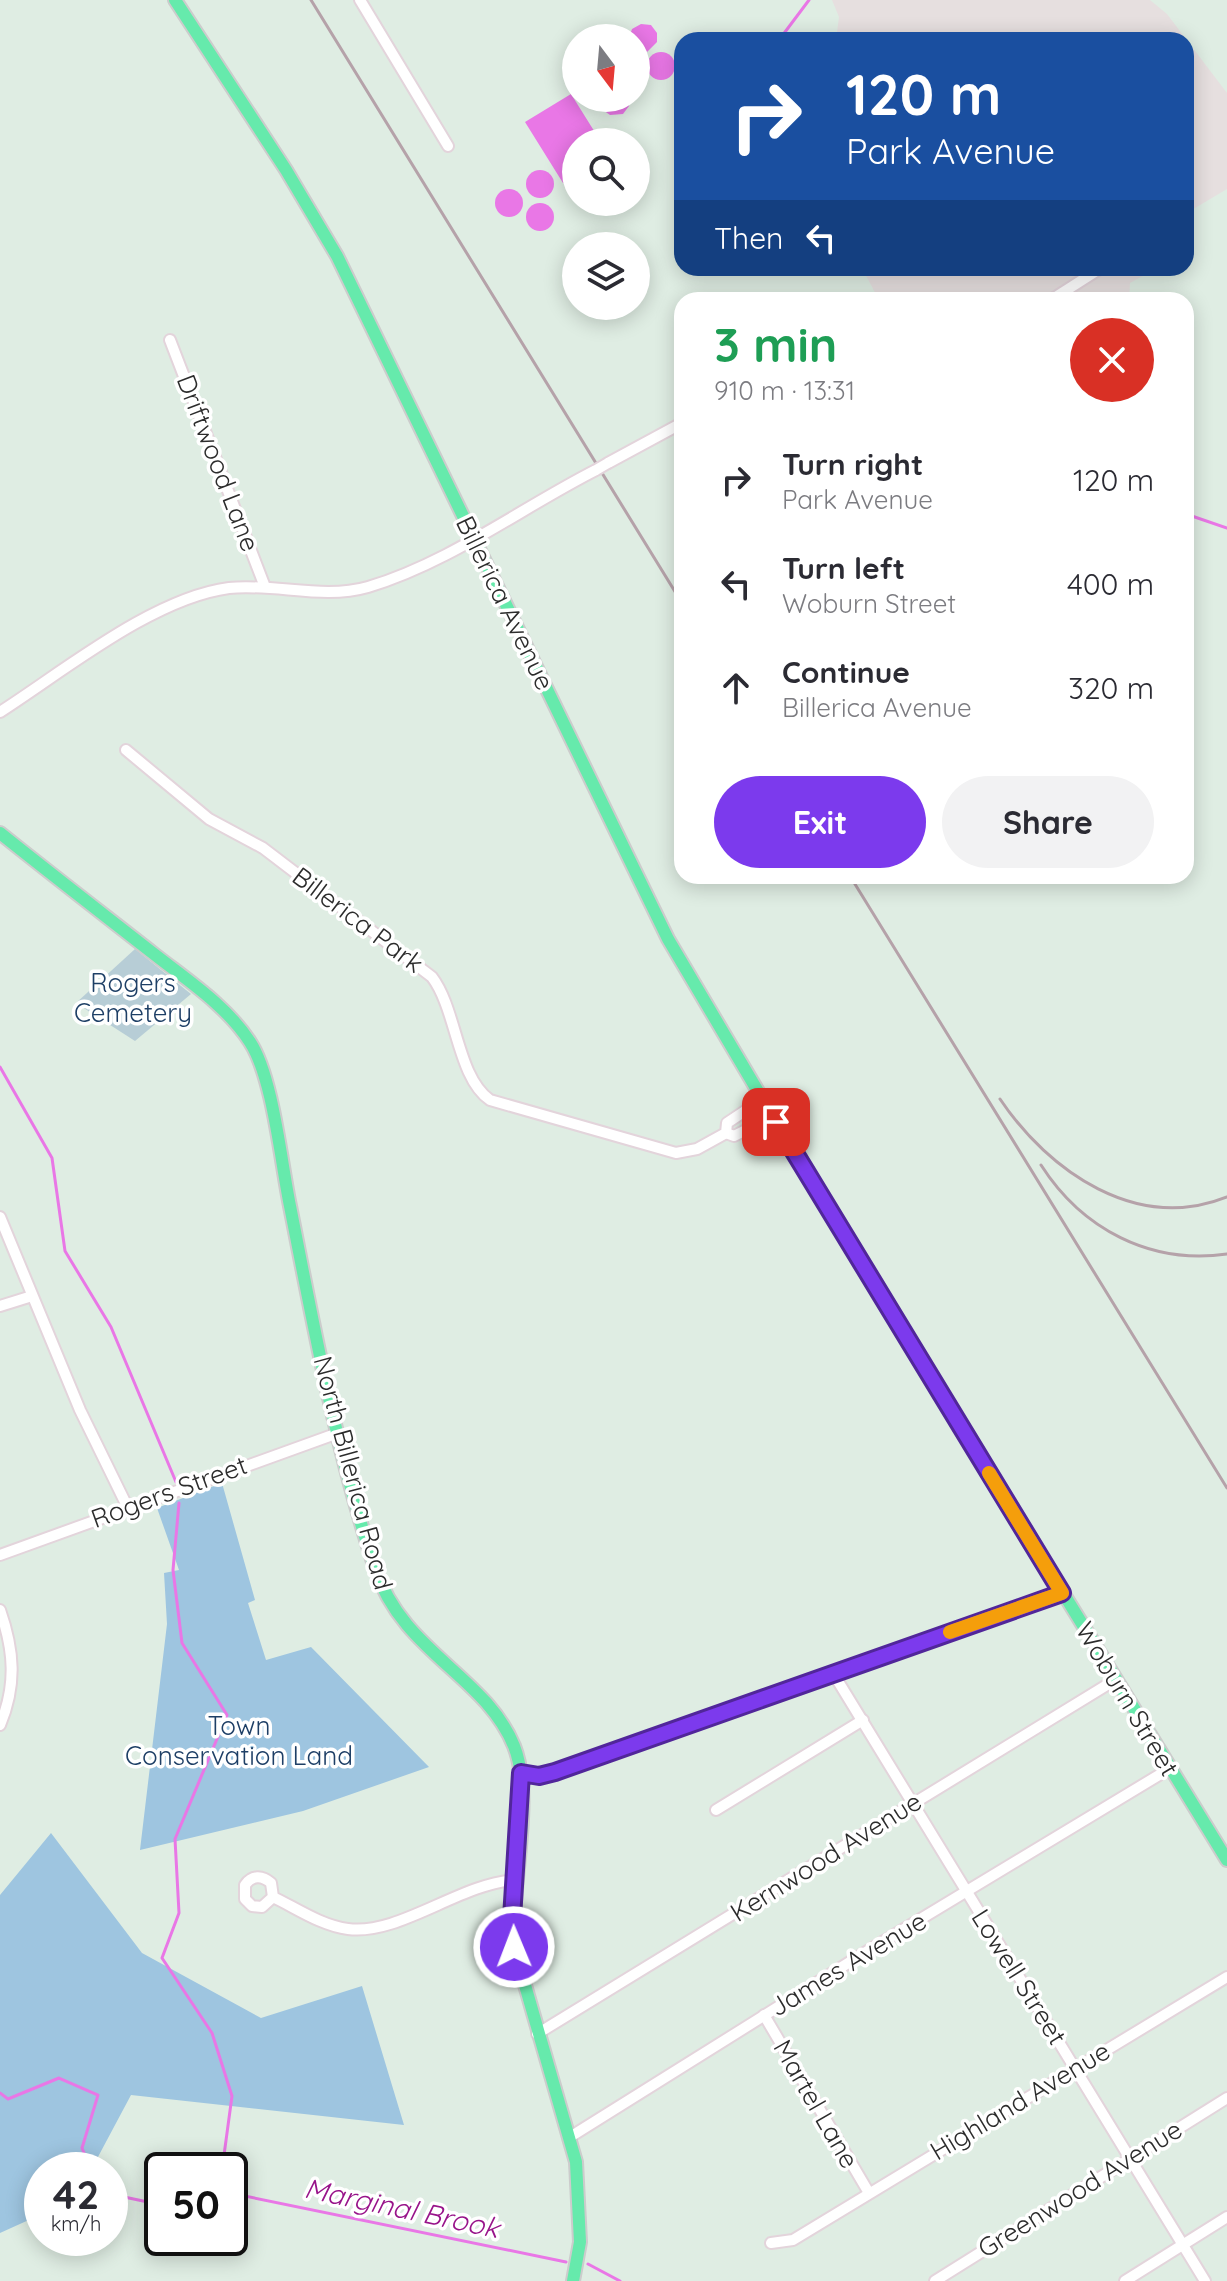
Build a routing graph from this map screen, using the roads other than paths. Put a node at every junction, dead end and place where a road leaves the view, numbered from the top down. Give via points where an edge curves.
1 (175, 0) edge
2 (360, 0) edge
3 (448, 146) dead end
4 (1088, 276) edge
5 (1064, 292) edge
6 (170, 340) dead end
7 (674, 427) edge
8 (474, 537) junction
9 (265, 587) junction
10 (0, 712) edge
11 (126, 750) dead end
12 (0, 833) edge
13 (763, 1099) junction
14 (776, 1122) junction
15 (726, 1133) junction
16 (828, 1210) joint
17 (0, 1217) edge
18 (32, 1296) junction
19 (0, 1306) edge
20 (338, 1433) junction
21 (127, 1506) junction
22 (0, 1555) edge
23 (1062, 1593) junction
24 (0, 1610) edge
25 (833, 1673) junction
26 (1115, 1680) junction
27 (863, 1720) junction
28 (0, 1725) edge
29 (1169, 1769) junction
30 (521, 1773) junction
31 (913, 1803) junction
32 (716, 1810) dead end
33 (1227, 1860) edge
34 (515, 1880) junction
35 (966, 1893) junction
36 (273, 1897) dead end
37 (1227, 1977) edge
38 (764, 2015) junction
39 (537, 2034) junction
40 (1075, 2067) junction
41 (1227, 2098) edge
42 (570, 2137) junction
43 (1130, 2158) junction
44 (869, 2193) junction
45 (1227, 2217) edge
46 (771, 2243) dead end
47 (1183, 2245) junction
48 (573, 2281) edge
49 (935, 2281) edge
50 (1125, 2281) edge
51 (1205, 2281) edge

1 - 8 main road, Billerica Avenue via 337,256
2 - 3 street
4 - 5 street
6 - 9 street, Driftwood Lane
7 - 8 street, bridge
8 - 9 street via 364,588 337,592
8 - 13 main road, Billerica Avenue via 668,939
9 - 10 street via 225,589 172,603
11 - 15 street, Billerica Park via 209,819 263,848 432,977 444,996 474,1082 490,1100 665,1152 697,1149
12 - 20 main road, North Billerica Road via 198,989 252,1045 272,1115
13 - 14 main road, Billerica Avenue
13 - 15 street, Billerica Park via 727,1123
14 - 15 street, Billerica Park via 734,1136
14 - 16 main road, Billerica Avenue
16 - 23 main road, Woburn Street
17 - 18 street
18 - 19 street
18 - 21 street
20 - 21 street, Rogers Street
20 - 30 main road, North Billerica Road via 386,1596 411,1633 494,1712
21 - 22 street, Rogers Street
23 - 25 main road
23 - 26 main road, Woburn Street
24 - 28 street via 13,1654 13,1676
25 - 27 street, Lowell Street
25 - 30 main road via 555,1772
26 - 29 main road, Woburn Street
26 - 31 street, Kernwood Avenue
27 - 31 street, Lowell Street
27 - 32 street
29 - 33 main road, Woburn Street
29 - 35 street, James Avenue
30 - 34 main road, North Billerica Road
31 - 35 street, Lowell Street
31 - 39 street, Kernwood Avenue
34 - 36 street via 361,1930 334,1926
34 - 39 main road, North Billerica Road via 514,1947
35 - 38 street, James Avenue
35 - 40 street, Lowell Street
37 - 40 street, Highland Avenue
38 - 42 street, James Avenue
38 - 44 street, Martel Lane
39 - 42 main road, North Billerica Road
40 - 43 street, Lowell Street
40 - 44 street, Highland Avenue
41 - 43 street, Greenwood Avenue
42 - 48 main road, North Billerica Road via 580,2199
43 - 47 street, Lowell Street
43 - 49 street, Greenwood Avenue
44 - 46 street, Highland Avenue via 793,2240
45 - 47 street
47 - 50 street
47 - 51 street, Lowell Street

